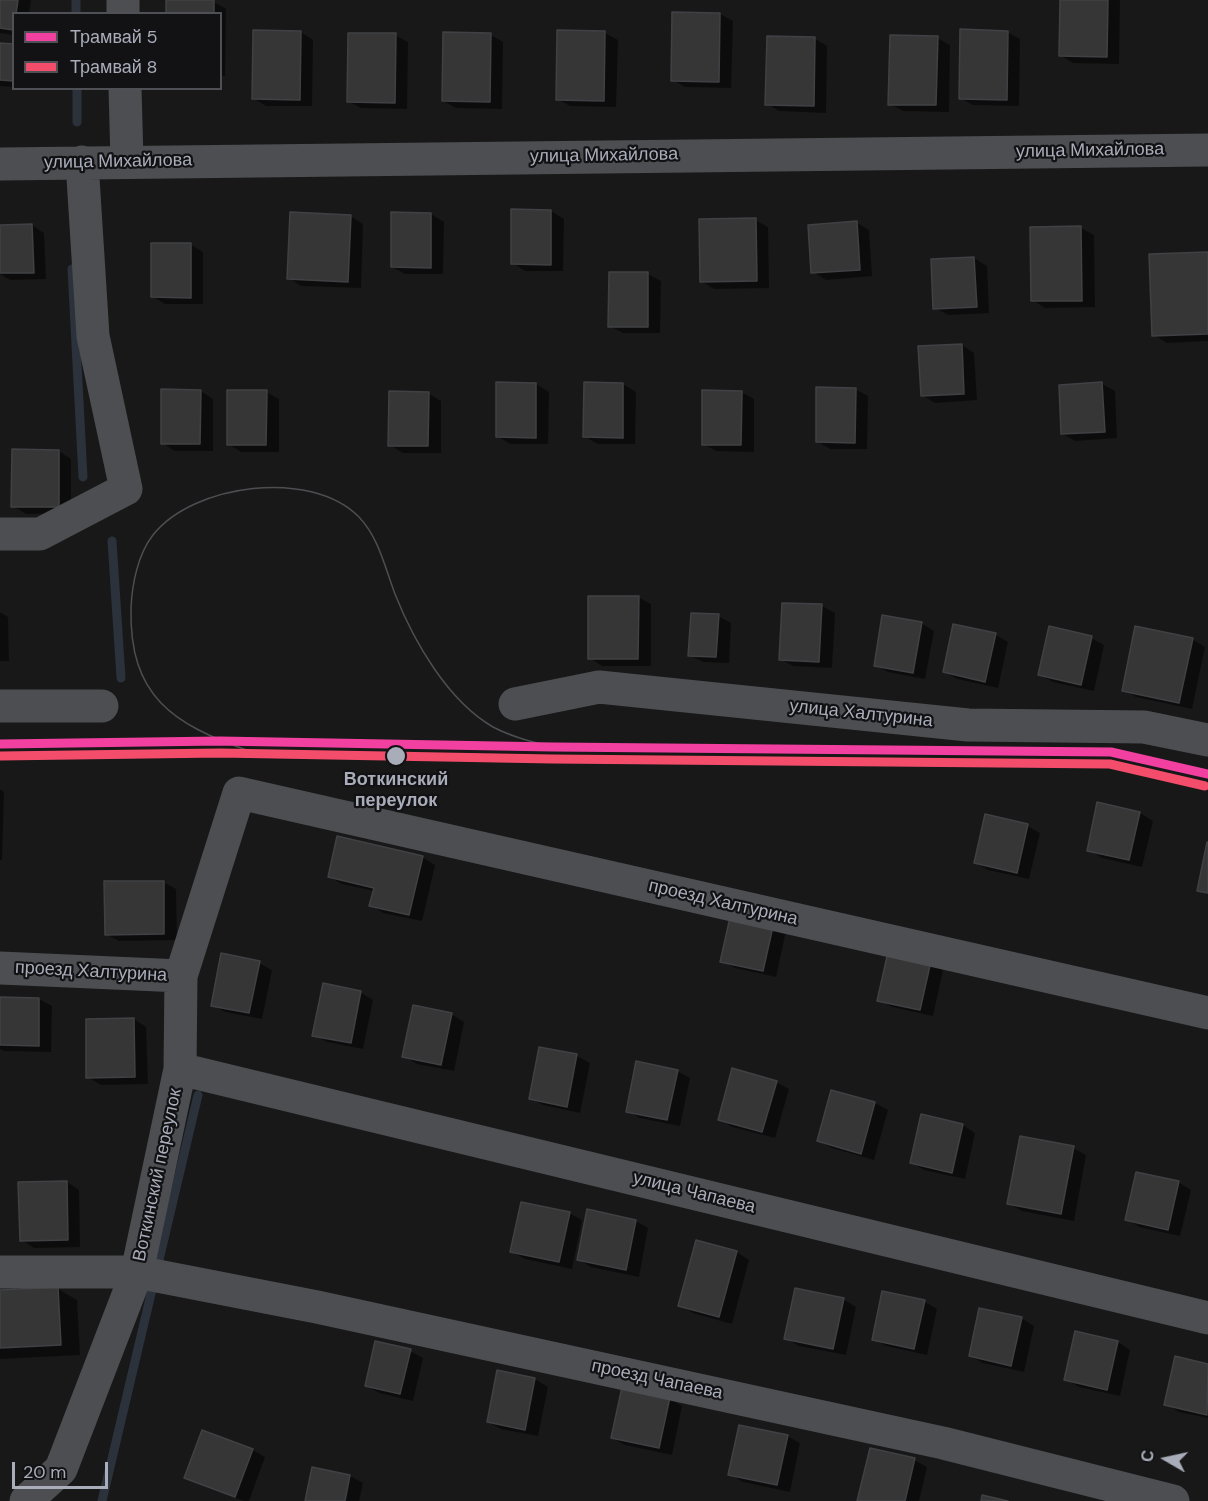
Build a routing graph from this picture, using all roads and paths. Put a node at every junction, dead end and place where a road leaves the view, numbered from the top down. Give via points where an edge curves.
1 (125, 90) edge
2 (1208, 150) edge
3 (127, 161) junction
4 (82, 162) junction
5 (0, 164) edge
6 (0, 534) edge
7 (514, 704) dead end
8 (0, 706) edge
9 (102, 706) dead end
10 (1208, 740) edge
11 (239, 793) joint
12 (0, 968) edge
13 (181, 976) junction
14 (1208, 1012) edge
15 (180, 1069) junction
16 (0, 1272) edge
17 (137, 1272) junction
18 (1208, 1317) edge
19 (26, 1501) edge
20 (1173, 1501) edge

1 - 3 street
2 - 3 street, улица Михайлова
3 - 4 street, улица Михайлова
4 - 5 street, улица Михайлова
4 - 6 street via 93,336 126,489 40,534
7 - 10 street, улица Халтурина via 599,687 968,725 1144,727
8 - 9 street
11 - 13 street, Воткинский переулок
11 - 14 street, проезд Халтурина
12 - 13 street, проезд Халтурина
13 - 15 street, Воткинский переулок
15 - 17 street, Воткинский переулок
15 - 18 street, улица Чапаева
16 - 17 street
17 - 19 street, Воткинский переулок via 61,1469
17 - 20 street, проезд Чапаева via 943,1443

